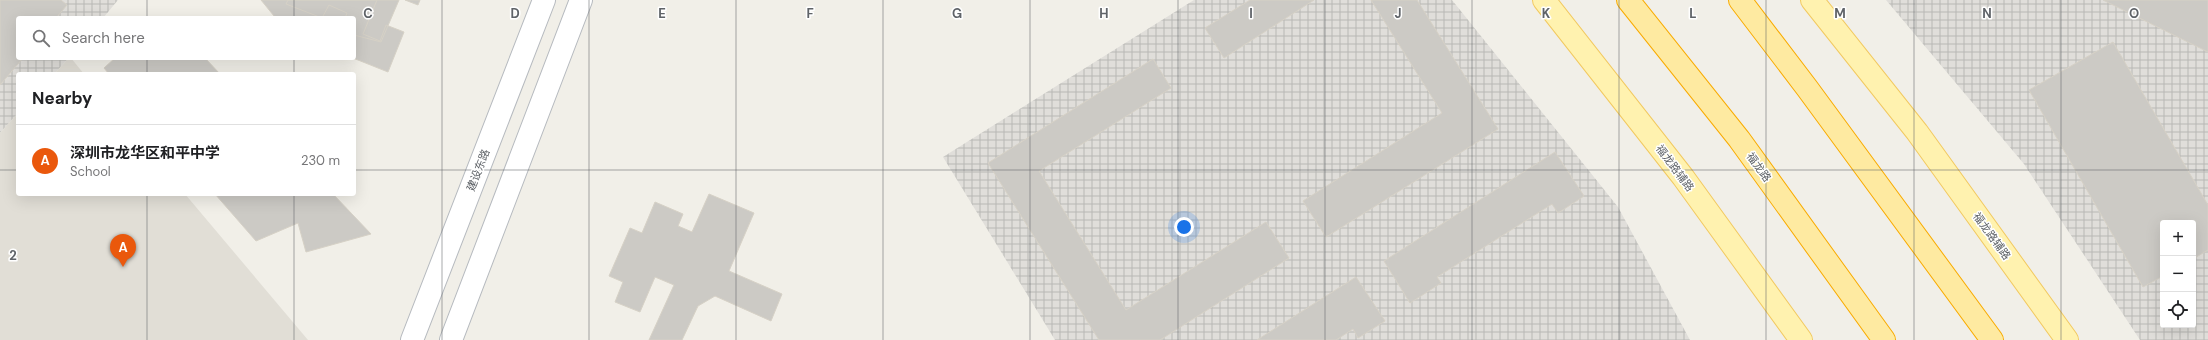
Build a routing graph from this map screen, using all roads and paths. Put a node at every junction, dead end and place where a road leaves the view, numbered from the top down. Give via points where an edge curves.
1 (544, 0) edge
2 (581, 0) edge
3 (1544, 0) edge
4 (1628, 0) edge
5 (1740, 0) edge
6 (1812, 0) edge
7 (412, 340) edge
8 (451, 340) edge
9 (1801, 340) edge
10 (1884, 340) edge
11 (1992, 340) edge
12 (2067, 340) edge

1 - 7 main road, 建设东路
2 - 8 main road
3 - 9 main road, 福龙路辅路 via 1683,177
4 - 10 highway, 福龙路 via 1739,139
5 - 11 highway
6 - 12 main road, 福龙路辅路 via 1917,132

